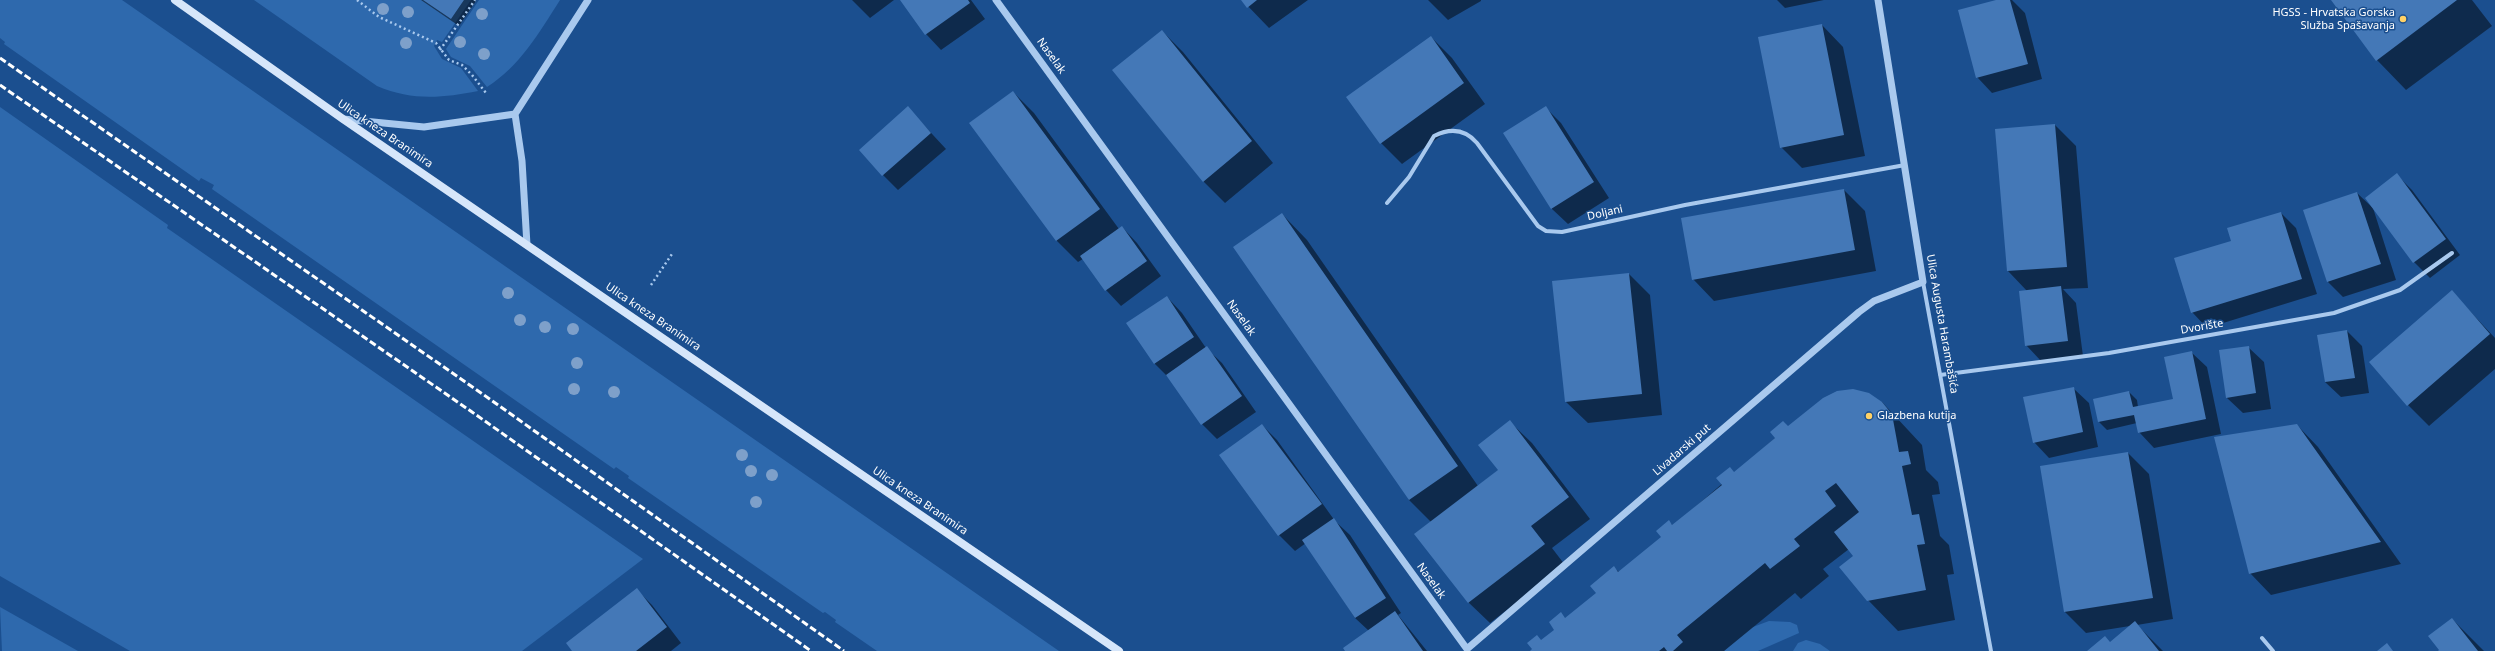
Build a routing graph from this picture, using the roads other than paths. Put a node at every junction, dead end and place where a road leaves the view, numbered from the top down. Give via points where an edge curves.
1 (175, 0) edge
2 (588, 0) edge
3 (996, 0) edge
4 (1878, 0) edge
5 (515, 114) junction
6 (343, 119) junction
7 (1906, 165) junction
8 (1387, 203) dead end
9 (527, 245) junction
10 (2452, 253) dead end
11 (1923, 282) junction
12 (1940, 375) junction
13 (2262, 638) dead end
14 (1466, 650) edge
15 (1119, 651) edge
16 (1991, 651) edge
17 (2273, 651) edge

1 - 6 main road, Ulica kneza Branimira
2 - 5 street
3 - 14 street, Naselak
4 - 7 street, Ulica Augusta Harambašića
5 - 6 street via 424,127
5 - 9 street via 522,161
6 - 9 main road, Ulica kneza Branimira
7 - 8 street, Doljani via 1685,205 1562,232 1546,231 1538,226 1471,136 1454,130 1434,136 1409,177
7 - 11 street, Ulica Augusta Harambašića
9 - 15 main road, Ulica kneza Branimira
10 - 12 street, Dvorište via 2400,290 2334,312 2109,353
11 - 12 street, Ulica Augusta Harambašića
11 - 14 street, Livadarski put via 1874,301 1859,312
12 - 16 street, Ulica Augusta Harambašića
13 - 17 street

